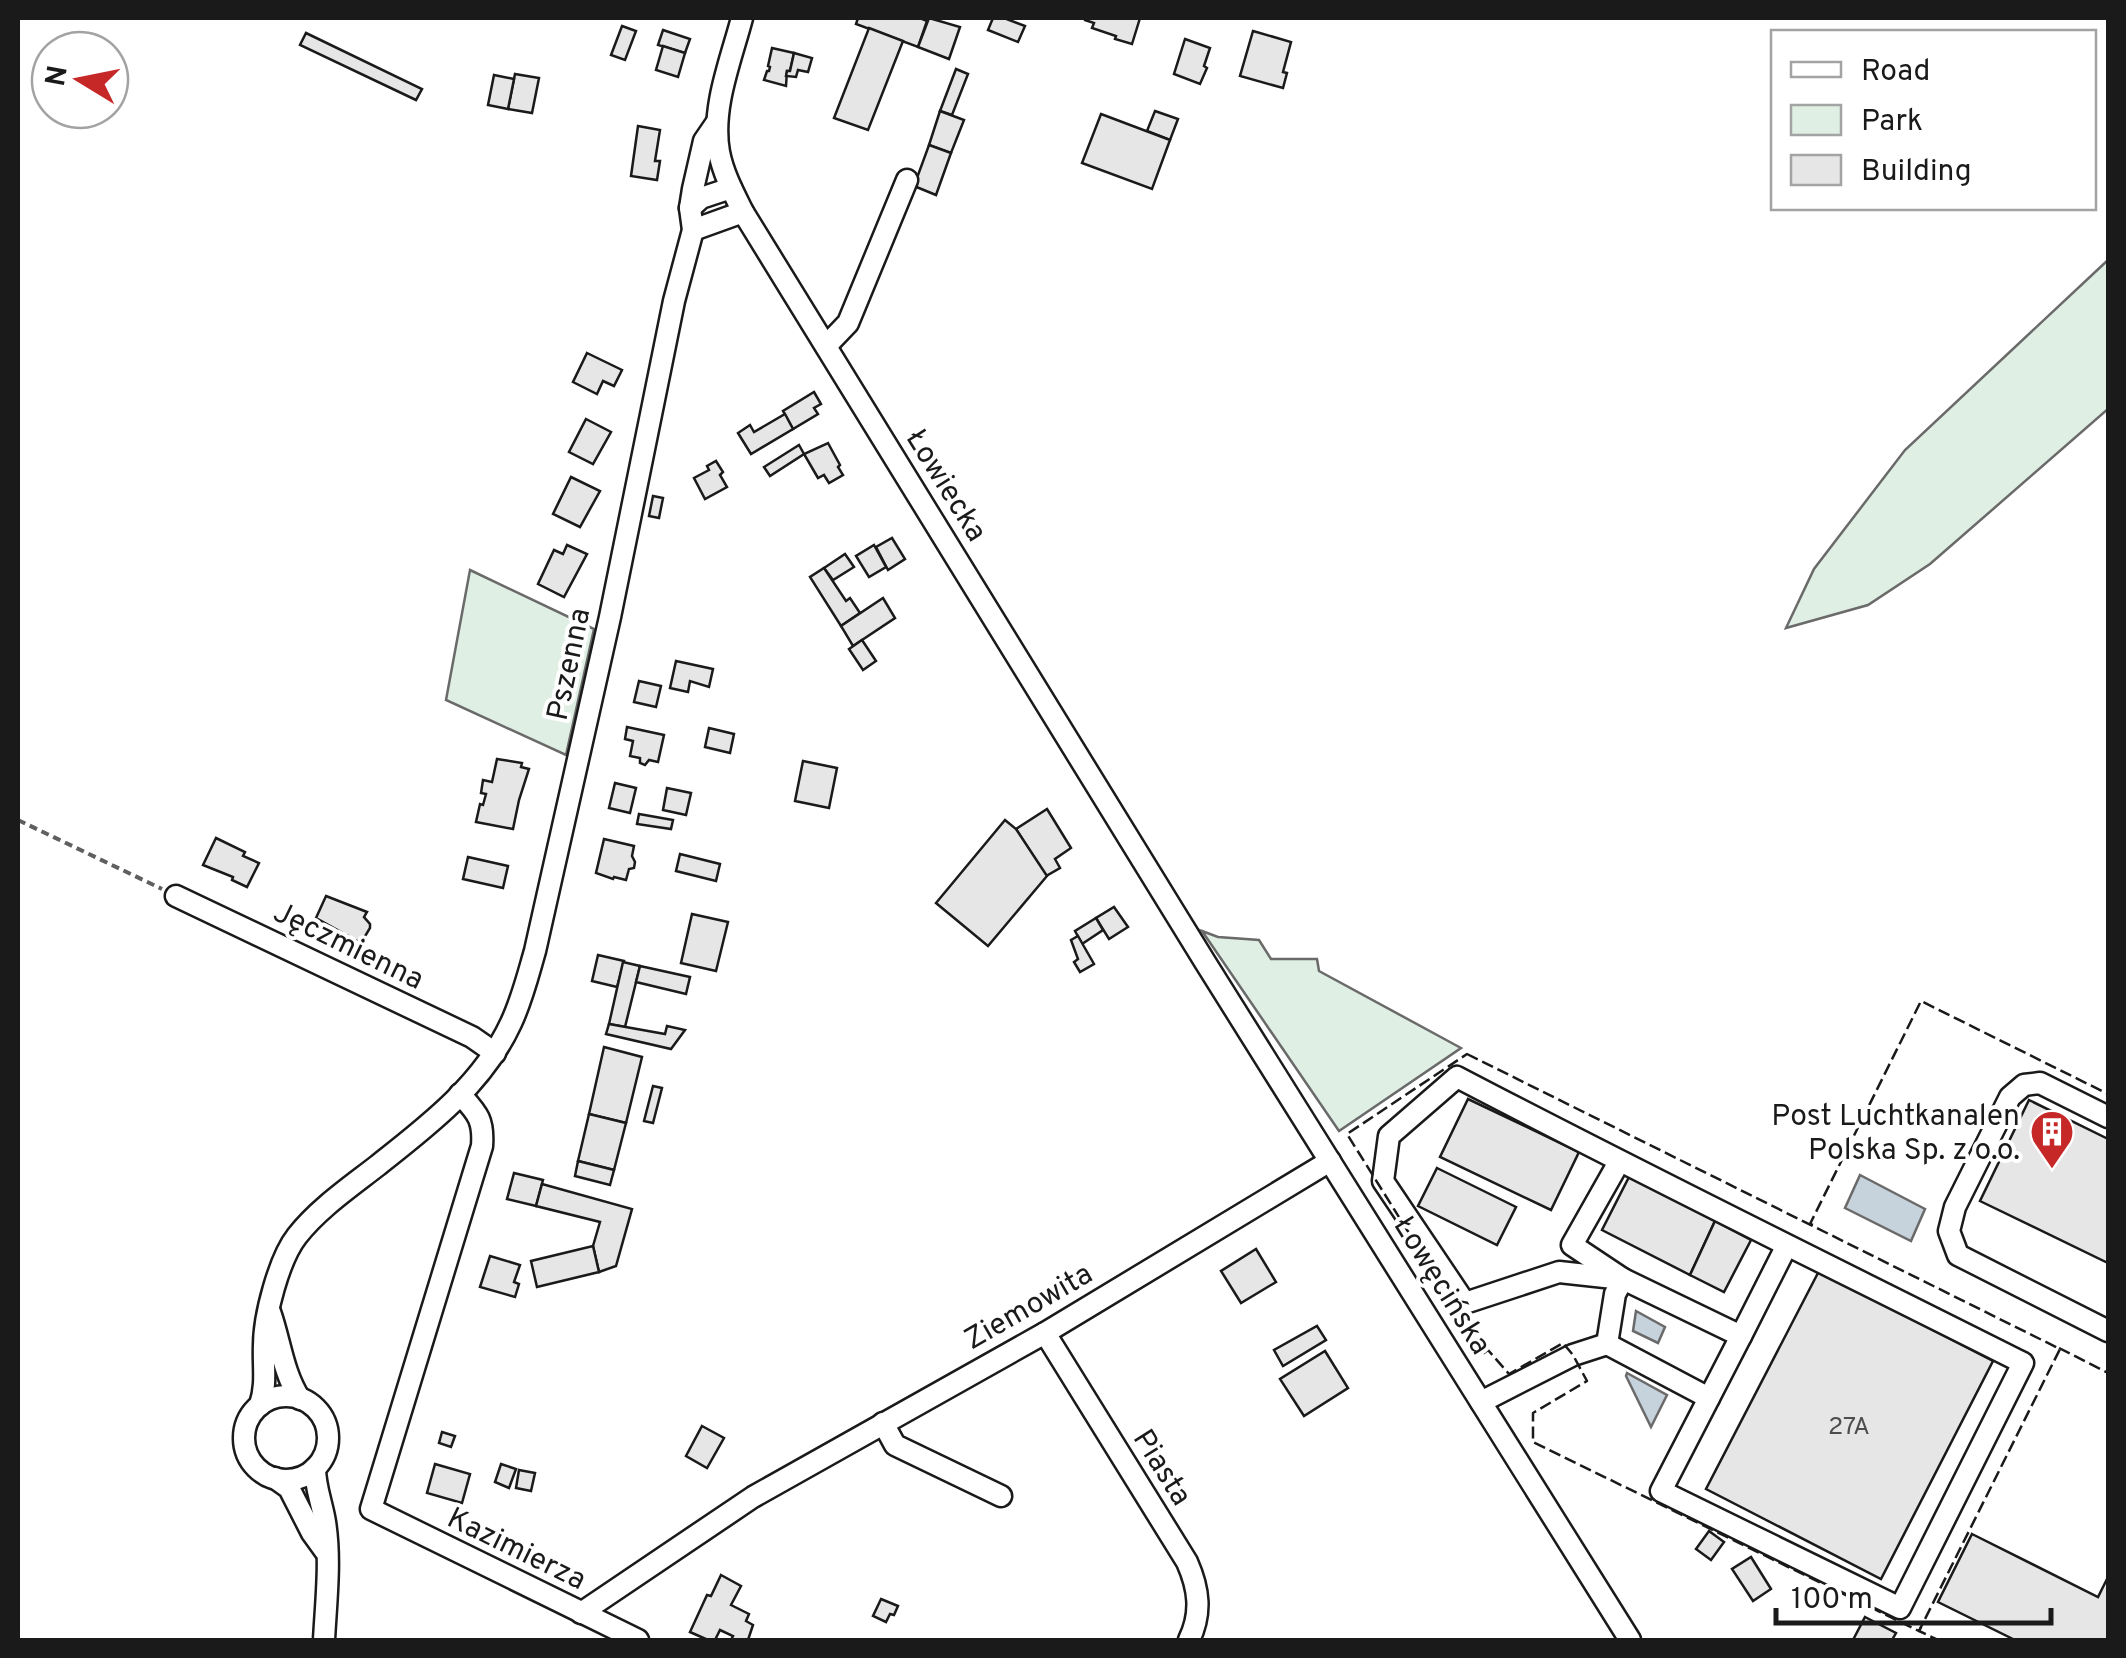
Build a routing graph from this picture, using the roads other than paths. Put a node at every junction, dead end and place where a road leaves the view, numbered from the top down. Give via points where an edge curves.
1 (742, 18) edge
2 (718, 121) junction
3 (906, 180) dead end
4 (730, 188) junction
5 (690, 208) junction
6 (743, 212) junction
7 (692, 230) junction
8 (826, 346) junction
9 (176, 896) road end
10 (1205, 962) joint
11 (495, 1053) junction
12 (460, 1094) junction
13 (2108, 1116) edge
14 (1330, 1161) junction
15 (1619, 1162) junction
16 (1788, 1245) junction
17 (1622, 1279) junction
18 (270, 1310) junction
19 (2108, 1331) edge
20 (1044, 1333) junction
21 (1740, 1336) junction
22 (1607, 1344) junction
23 (1709, 1398) junction
24 (300, 1399) junction
25 (1480, 1402) junction
26 (260, 1405) junction
27 (884, 1424) junction
28 (314, 1468) junction
29 (275, 1478) junction
30 (1001, 1496) dead end
31 (326, 1552) junction
32 (581, 1613) junction
33 (324, 1640) edge
34 (638, 1640) edge
35 (1190, 1640) edge
36 (1630, 1640) edge

1 - 2 street, Łowiecka
2 - 4 street, Łowiecka
2 - 5 street, Pszenna via 704,141
3 - 8 street via 848,323
4 - 5 street
4 - 6 street, Łowiecka
5 - 7 street, Pszenna
6 - 7 street
6 - 8 street, Łowiecka
7 - 11 street, Pszenna via 535,951
8 - 10 street, Łowiecka
9 - 11 street, Jęczmienna
10 - 14 street, Łowęcińska
11 - 12 street, Pszenna
12 - 18 street, Pszenna via 296,1236
12 - 32 street, Kazimierza via 484,1126 482,1146 371,1510
13 - 19 street via 2040,1083 2024,1085 2010,1098 1949,1232 1958,1255
14 - 20 street, Ziemowita
14 - 25 street, Łowęcińska
15 - 16 street
15 - 17 street via 1572,1245
15 - 17 street via 1456,1077 1388,1136 1383,1181 1465,1303 1560,1272
16 - 21 street
16 - 23 street via 2024,1362 1900,1608 1662,1490
17 - 21 street
17 - 22 street
18 - 24 street
18 - 26 street, Pszenna
20 - 27 street, Ziemowita
20 - 35 street, Piasta via 1196,1581
21 - 23 street
22 - 23 street
22 - 25 street via 1572,1354
24 - 26 street via 279,1396
24 - 28 street via 317,1410 326,1429 326,1450
25 - 36 street, Łowęcińska
26 - 29 street, Pszenna via 246,1423 245,1446 255,1466
27 - 30 street via 894,1445
27 - 32 street, Ziemowita via 753,1497
28 - 29 street via 296,1478
28 - 31 street
29 - 31 street, Pszenna via 289,1488
31 - 33 street
32 - 34 street, Kazimierza

